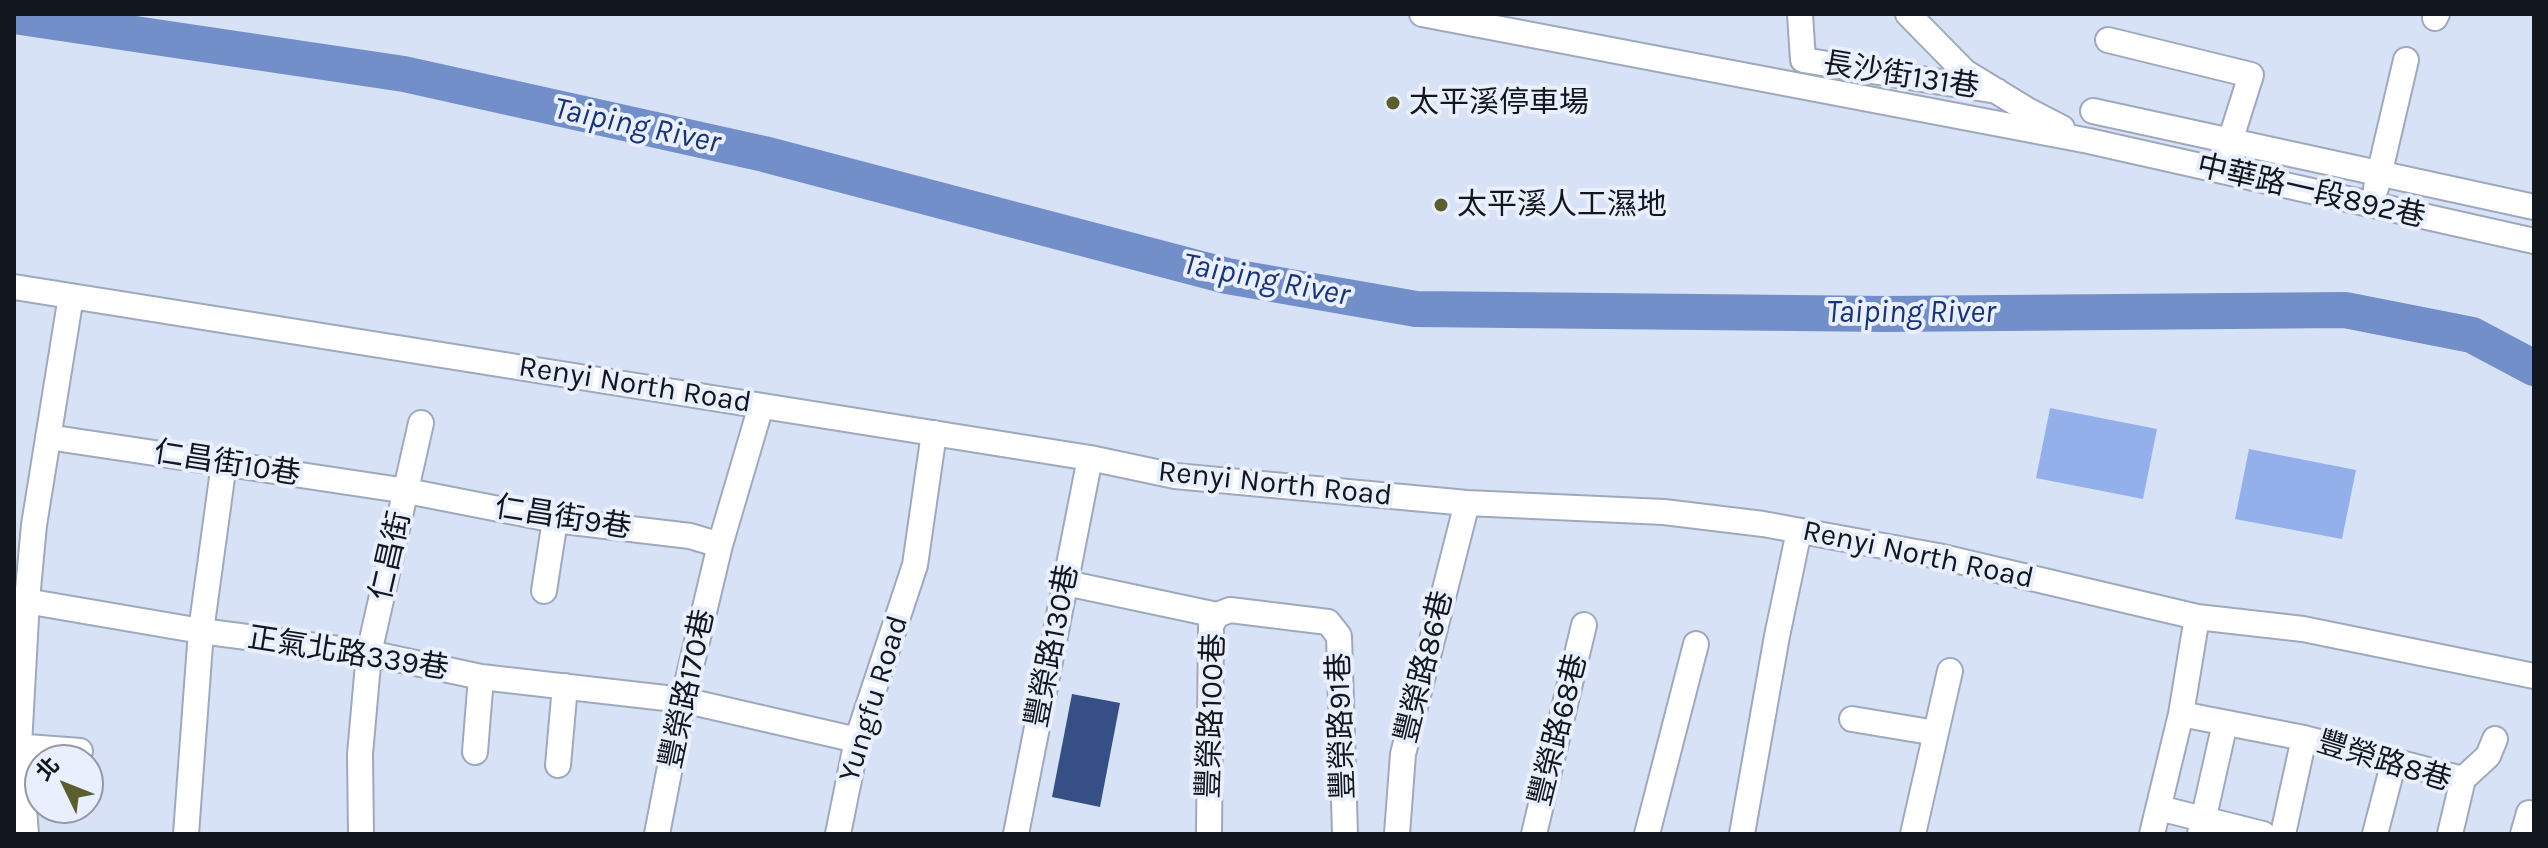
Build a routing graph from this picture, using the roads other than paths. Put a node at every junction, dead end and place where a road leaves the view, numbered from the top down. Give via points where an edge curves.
1 (1422, 14) edge
2 (1800, 14) edge
3 (1908, 14) edge
4 (2108, 40) dead end
5 (2406, 60) dead end
6 (1997, 91) junction
7 (2093, 111) dead end
8 (2089, 141) junction
9 (2231, 141) junction
10 (2221, 172) junction
11 (2380, 173) junction
12 (2372, 206) junction
13 (2534, 207) edge
14 (2534, 241) edge
15 (14, 287) edge
16 (71, 296) junction
17 (761, 406) junction
18 (421, 423) dead end
19 (934, 433) junction
20 (48, 437) junction
21 (1090, 458) junction
22 (224, 463) junction
23 (407, 491) junction
24 (1467, 503) junction
25 (555, 520) junction
26 (1799, 531) junction
27 (720, 545) junction
28 (1066, 583) junction
29 (544, 591) dead end
30 (21, 600) edge
31 (1217, 615) junction
32 (2197, 617) junction
33 (1328, 622) joint
34 (1584, 625) dead end
35 (201, 631) junction
36 (1696, 644) dead end
37 (369, 653) junction
38 (1950, 671) dead end
39 (2534, 676) edge
40 (481, 677) junction
41 (565, 686) junction
42 (683, 700) junction
43 (2181, 714) junction
44 (1852, 719) dead end
45 (2225, 723) junction
46 (1936, 733) junction
47 (2304, 738) junction
48 (2495, 739) dead end
49 (857, 740) junction
50 (17, 746) edge
51 (475, 752) dead end
52 (2394, 761) junction
53 (558, 765) dead end
54 (2463, 779) junction
55 (2159, 808) junction
56 (2202, 827) edge
57 (26, 834) edge
58 (186, 834) edge
59 (361, 834) edge
60 (657, 834) edge
61 (838, 834) edge
62 (1016, 834) edge
63 (1209, 834) edge
64 (1345, 834) edge
65 (1397, 834) edge
66 (1534, 834) edge
67 (1647, 834) edge
68 (1742, 834) edge
69 (1913, 834) edge
70 (2152, 834) edge
71 (2263, 834) edge
72 (2283, 834) edge
73 (2375, 834) edge
74 (2450, 834) edge

1 - 8 street
2 - 6 street, 長沙街131巷 via 1803,60
3 - 6 street via 1965,72
4 - 9 street via 2251,75
5 - 11 street
6 - 8 street
7 - 9 street
8 - 10 street, 中華路一段892巷
9 - 10 street
9 - 11 street
10 - 12 street, 中華路一段892巷
11 - 12 street
11 - 13 street
12 - 14 street, 中華路一段892巷
15 - 16 street, Renyi North Road
16 - 17 street, Renyi North Road
16 - 20 street
17 - 19 street, Renyi North Road
17 - 27 street, 豐榮路170巷
18 - 23 street, 仁昌街
19 - 21 street, Renyi North Road
19 - 49 street, Yungfu Road via 915,565
20 - 22 street, 仁昌街10巷
20 - 30 street
21 - 24 street, Renyi North Road via 1175,476
21 - 28 street, 豐榮路130巷
22 - 23 street, 仁昌街10巷
22 - 35 street
23 - 25 street, 仁昌街9巷
23 - 37 street, 仁昌街
24 - 26 street, Renyi North Road via 1664,512
24 - 65 street, 豐榮路86巷 via 1403,754
25 - 27 street, 仁昌街9巷 via 690,536
25 - 29 street
26 - 32 street, Renyi North Road via 1938,556
26 - 68 street
27 - 42 street, 豐榮路170巷
28 - 31 street
28 - 62 street, 豐榮路130巷
30 - 35 street, 正氣北路339巷
30 - 50 street
31 - 33 street, 豐榮路100巷 via 1230,610
31 - 63 street, 豐榮路100巷 via 1211,625
32 - 39 street, Renyi North Road via 2303,629
32 - 43 street
33 - 64 street, 豐榮路91巷 via 1339,636
34 - 66 street, 豐榮路68巷
35 - 37 street, 正氣北路339巷
35 - 58 street
36 - 67 street
37 - 40 street, 正氣北路339巷
37 - 59 street, 仁昌街 via 360,754
38 - 46 street
40 - 41 street, 正氣北路339巷
40 - 51 street
41 - 42 street, 正氣北路339巷
41 - 53 street
42 - 49 street, 正氣北路339巷
42 - 60 street, 豐榮路170巷
43 - 45 street, 豐榮路8巷
43 - 55 street
44 - 46 street
45 - 47 street, 豐榮路8巷
45 - 56 street
46 - 69 street
47 - 52 street, 豐榮路8巷
47 - 72 street
48 - 54 street via 2488,756
49 - 61 street, Yungfu Road
50 - 57 street
52 - 54 street, 豐榮路8巷
52 - 73 street
54 - 74 street, 豐榮路8巷
55 - 56 street
55 - 70 street
56 - 71 street

